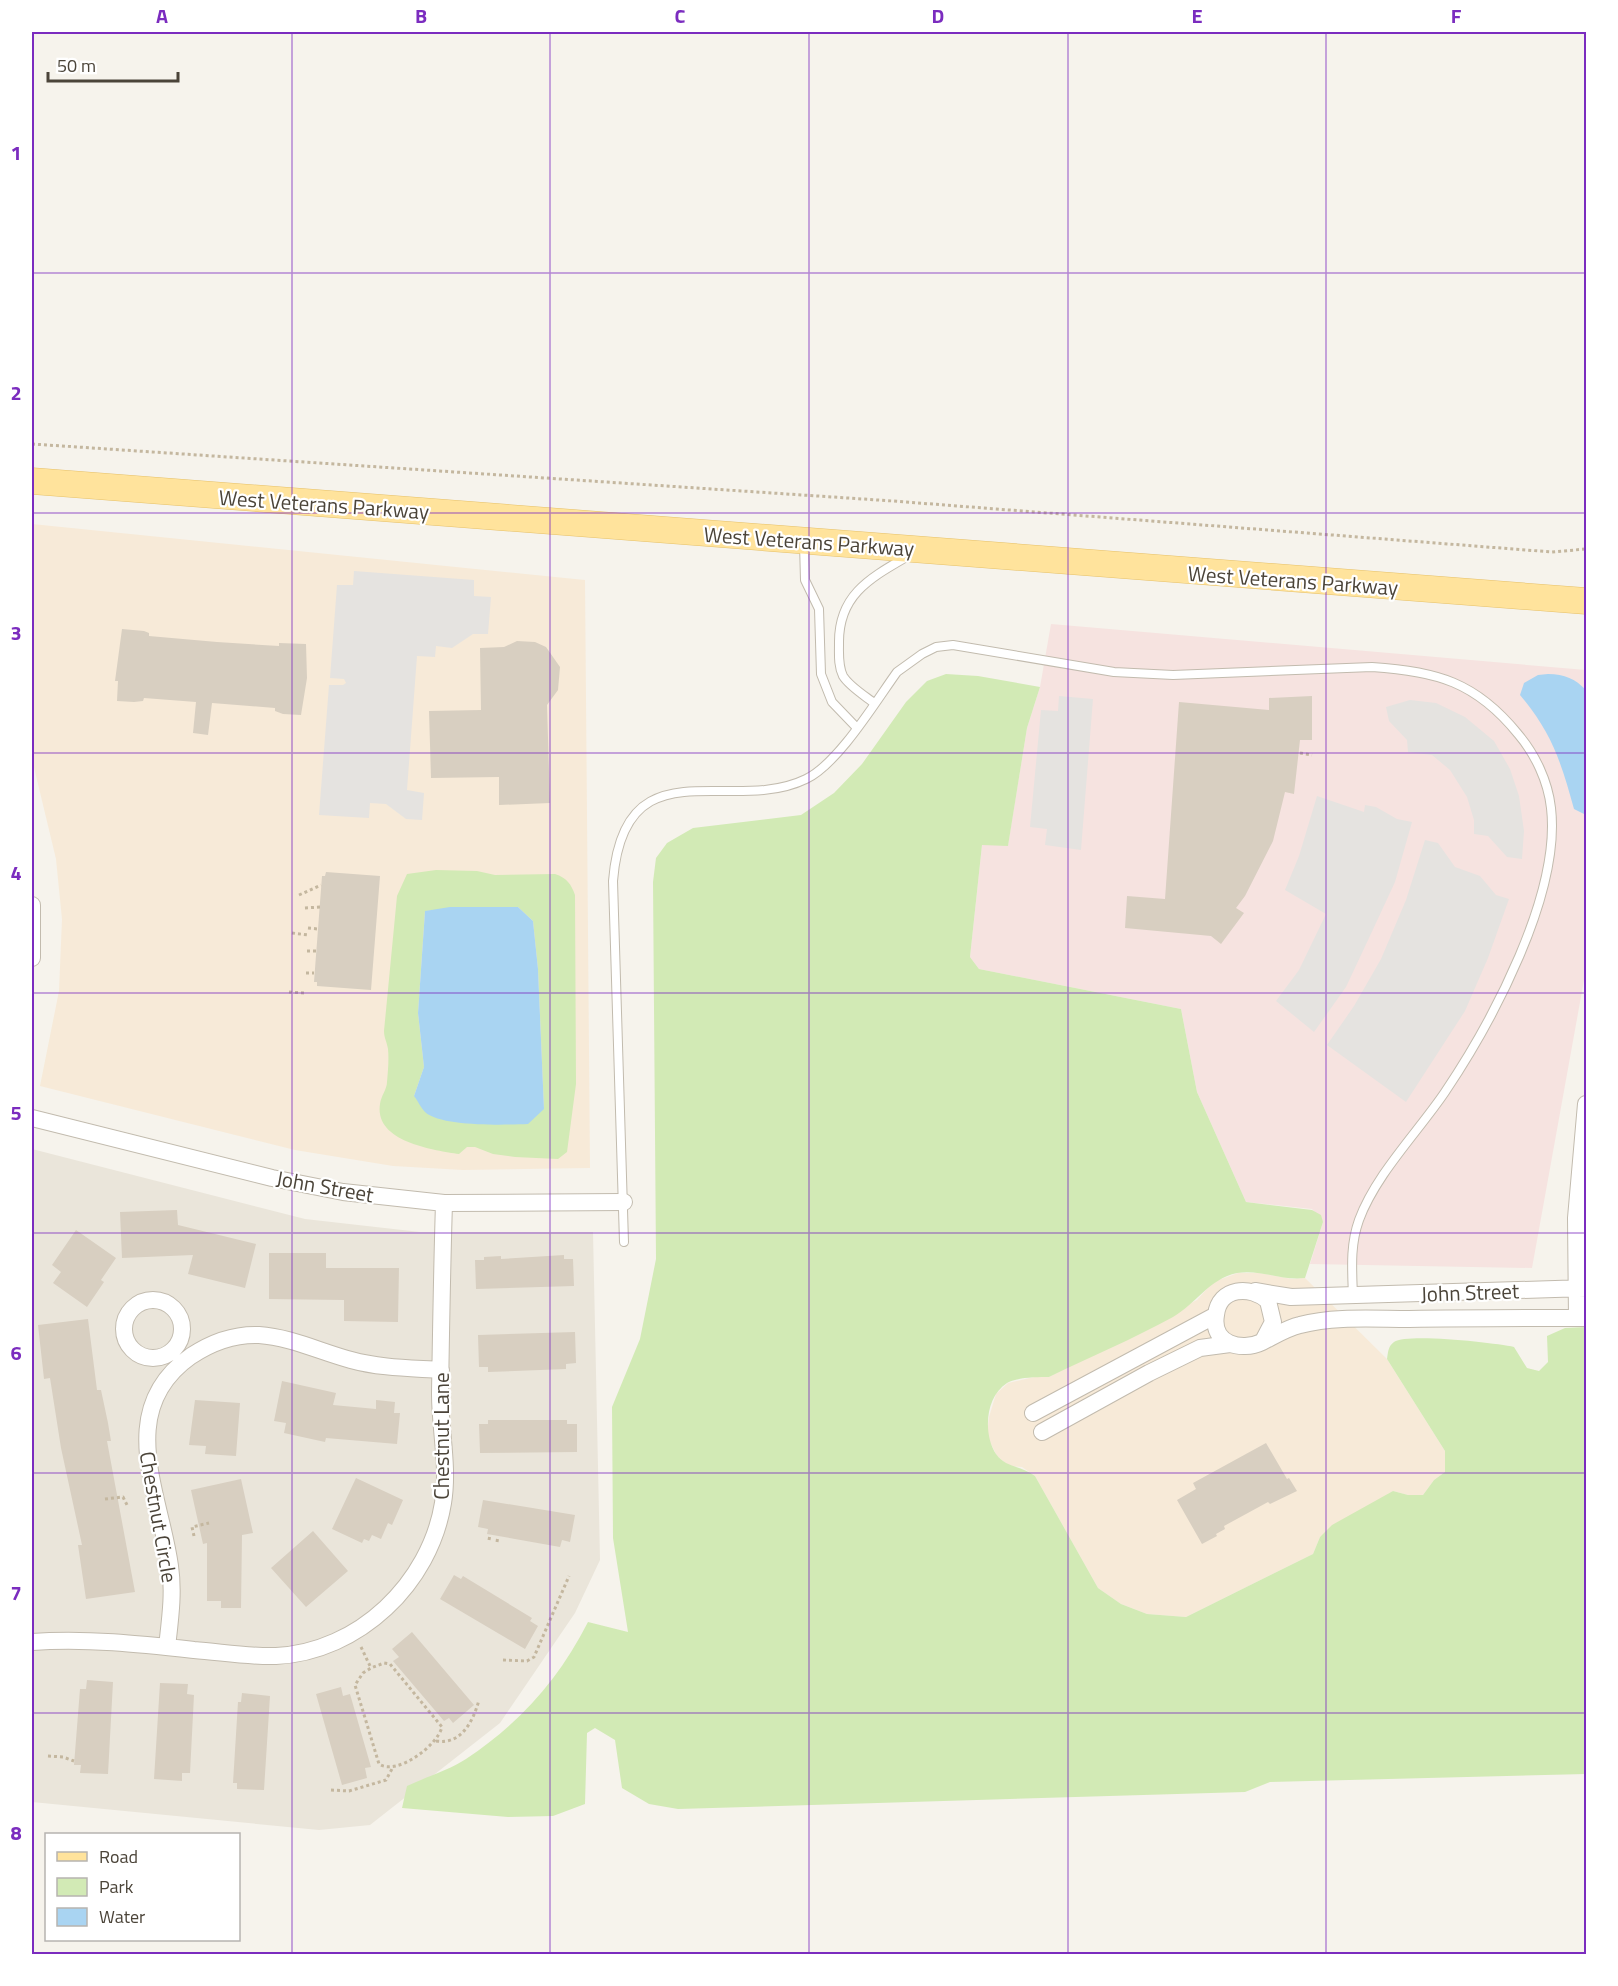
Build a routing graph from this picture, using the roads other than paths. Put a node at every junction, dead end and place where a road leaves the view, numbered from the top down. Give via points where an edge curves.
1 (32, 481) edge
2 (803, 540) junction
3 (920, 550) junction
4 (1587, 601) edge
5 (874, 704) junction
6 (856, 728) junction
7 (32, 905) edge
8 (32, 958) edge
9 (1587, 1104) edge
10 (32, 1118) edge
11 (624, 1202) junction
12 (444, 1203) junction
13 (624, 1242) dead end
14 (1582, 1288) edge
15 (1249, 1290) junction
16 (1353, 1296) junction
17 (1216, 1315) junction
18 (1582, 1318) edge
19 (1353, 1319) junction
20 (1263, 1341) junction
21 (1230, 1344) junction
22 (441, 1370) junction
23 (1033, 1413) dead end
24 (1042, 1432) dead end
25 (32, 1642) edge
26 (167, 1647) junction

1 - 2 main road, West Veterans Parkway
2 - 3 main road, West Veterans Parkway
2 - 6 lane via 805,580 819,609 821,674 832,702
3 - 4 main road, West Veterans Parkway
3 - 5 lane via 878,573 856,591 843,609 839,651 844,677
5 - 6 lane
5 - 16 lane via 906,663 936,647 953,645 1114,672 1173,675 1372,667 1423,671 1470,690 1512,726 1535,759 1545,782 1551,807 1548,866 1530,928 1498,1000 1445,1092 1360,1217 1353,1240
6 - 11 lane via 834,756 809,778 791,786 686,790 663,796 631,819 621,837 613,881
7 - 8 street
9 - 14 street via 1576,1218
10 - 12 street, John Street via 272,1178 343,1192
11 - 12 street, John Street
11 - 13 lane
12 - 22 street, Chestnut Lane
14 - 16 street, John Street
14 - 18 street
15 - 16 street, John Street via 1291,1297
15 - 17 street via 1227,1295
15 - 20 street via 1263,1296 1272,1308 1272,1329
16 - 19 street
17 - 21 street via 1216,1326
17 - 23 street
18 - 19 street, John Street
19 - 20 street, John Street via 1299,1325
20 - 21 street via 1253,1347
21 - 24 street via 1200,1348
22 - 26 street, Chestnut Lane via 444,1501 428,1553 398,1598 356,1630 308,1651 260,1655
22 - 26 street, Chestnut Circle via 373,1365 261,1335 222,1339 178,1355 153,1403 146,1442 170,1567 172,1599
25 - 26 street, Chestnut Lane via 66,1640

